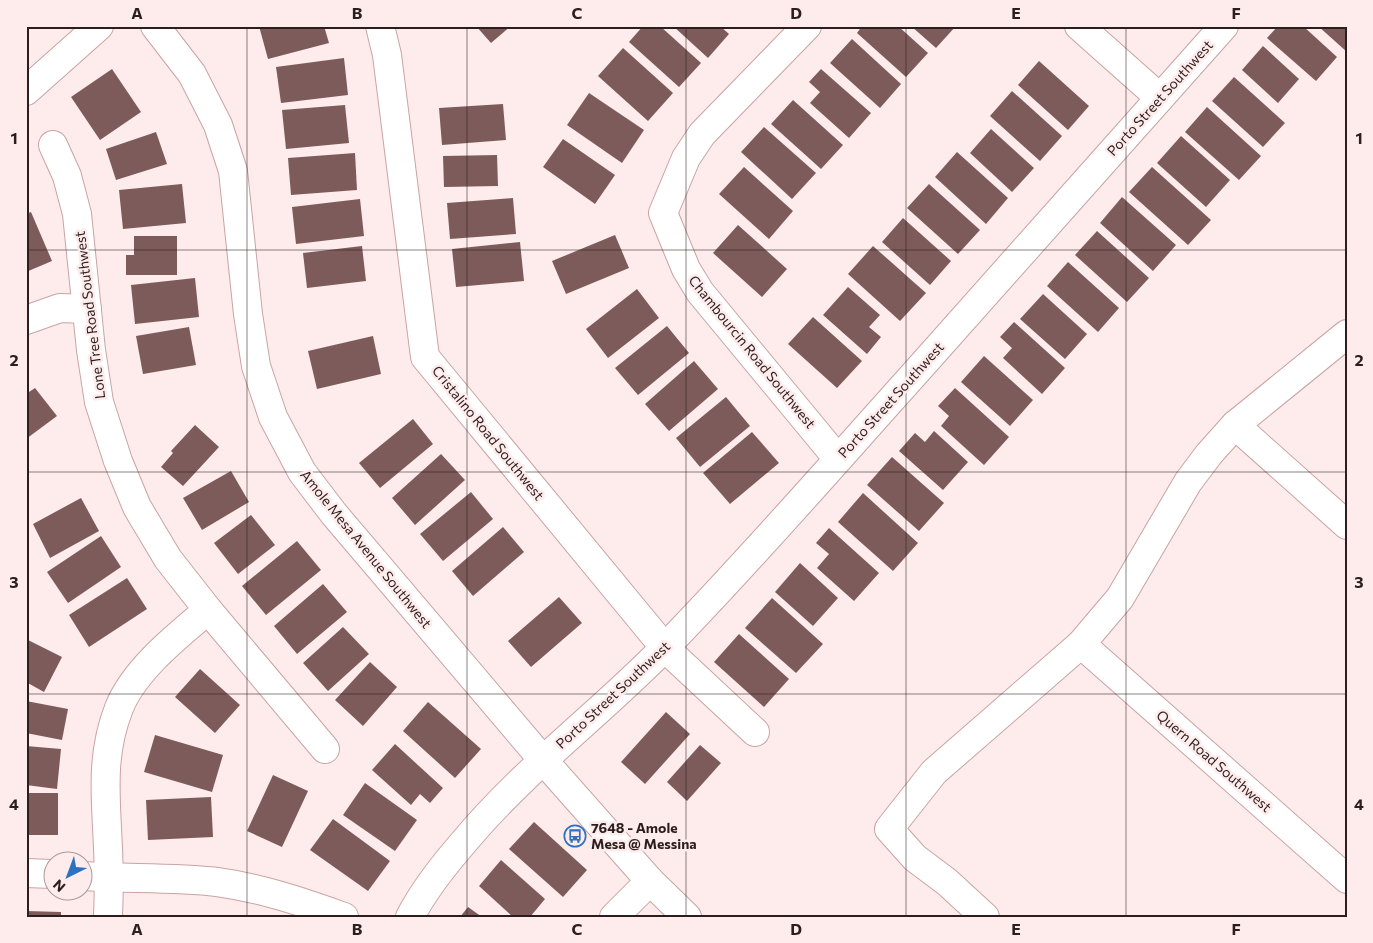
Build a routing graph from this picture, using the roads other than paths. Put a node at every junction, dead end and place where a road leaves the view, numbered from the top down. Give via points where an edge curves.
1 (99, 26) edge
2 (154, 26) edge
3 (380, 26) edge
4 (807, 26) edge
5 (1079, 26) edge
6 (1224, 26) edge
7 (26, 91) edge
8 (1160, 98) junction
9 (53, 145) dead end
10 (86, 308) junction
11 (26, 320) edge
12 (1347, 334) edge
13 (1235, 425) junction
14 (838, 459) junction
15 (1347, 525) edge
16 (208, 610) junction
17 (1081, 644) junction
18 (665, 648) junction
19 (755, 732) dead end
20 (325, 749) dead end
21 (543, 760) junction
22 (26, 873) edge
23 (42, 874) edge
24 (95, 877) edge
25 (1347, 879) edge
26 (650, 881) junction
27 (108, 917) edge
28 (344, 917) edge
29 (410, 917) edge
30 (614, 917) edge
31 (687, 917) edge
32 (985, 917) edge

1 - 7 street
2 - 21 street, Amole Mesa Avenue Southwest via 192,74 218,125 233,171 256,366 273,417 302,472
3 - 18 street, Cristalino Road Southwest via 387,55 425,357
4 - 14 street, Chambourcin Road Southwest via 702,134 686,158 663,213 686,269 700,292
5 - 8 street
6 - 8 street, Porto Street Southwest
8 - 14 street, Porto Street Southwest
9 - 10 street, Lone Tree Road Southwest via 67,176 77,214
10 - 11 street via 60,308
10 - 16 street, Lone Tree Road Southwest via 99,402 118,461 134,500 168,559
12 - 13 street
13 - 15 street
13 - 17 street via 1188,482 1120,598
14 - 18 street, Porto Street Southwest
16 - 20 street, Lone Tree Road Southwest
16 - 24 street via 144,669 119,707 104,771
17 - 25 street, Quern Road Southwest
17 - 32 street via 934,772 889,829 915,858
18 - 19 street, Cristalino Road Southwest
18 - 21 street, Porto Street Southwest
21 - 26 street, Amole Mesa Avenue Southwest
21 - 29 street, Porto Street Southwest via 469,835 420,898
22 - 23 street
24 - 27 street
24 - 28 street via 217,882 261,890
26 - 30 street
26 - 31 street, Amole Mesa Avenue Southwest

